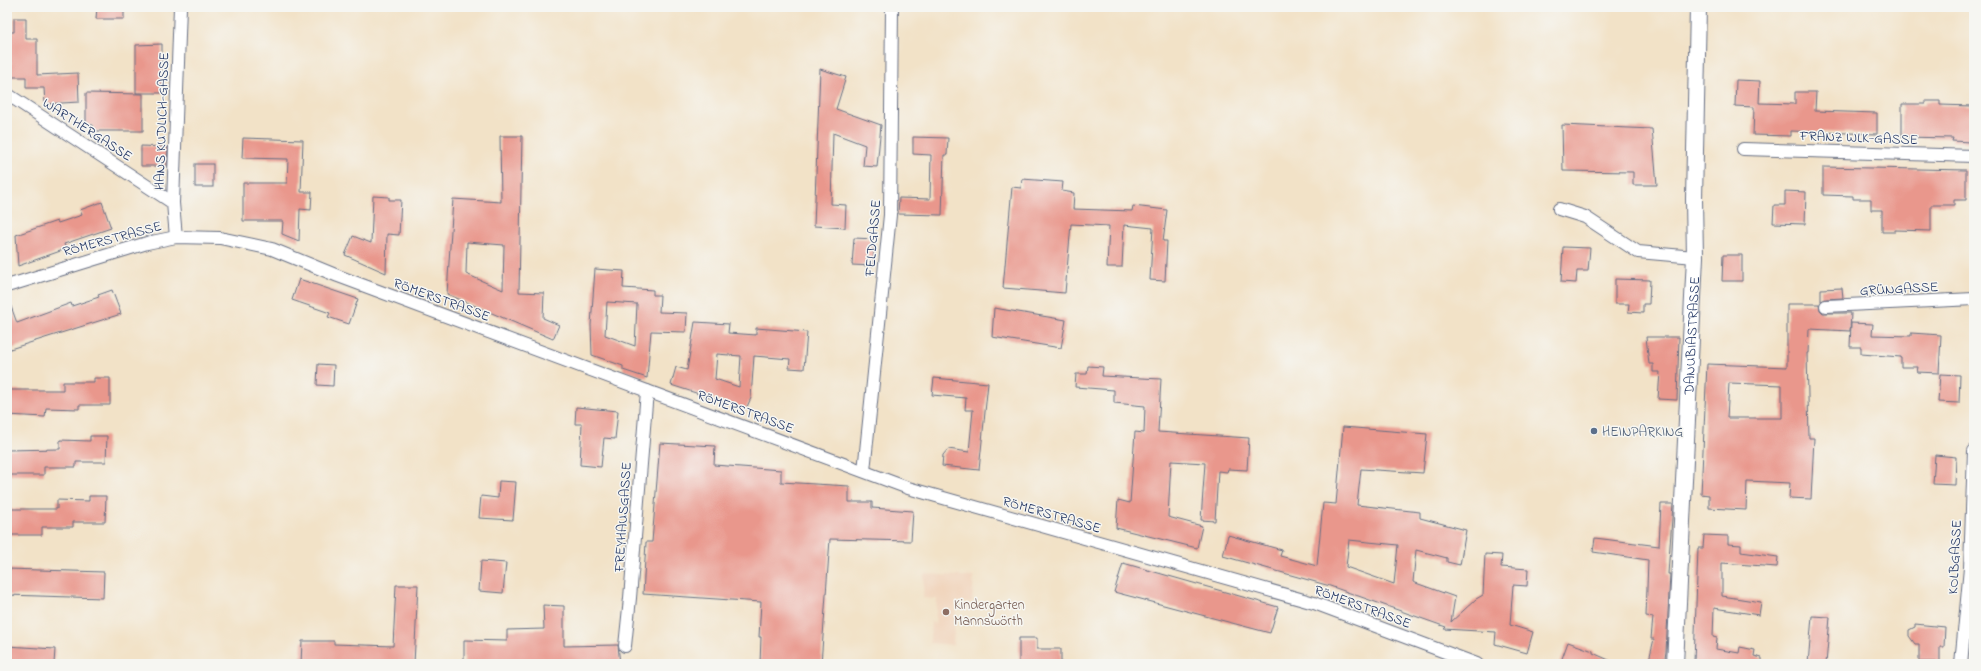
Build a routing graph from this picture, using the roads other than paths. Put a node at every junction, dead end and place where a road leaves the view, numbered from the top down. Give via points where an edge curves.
1 (180, 7) edge
2 (892, 7) edge
3 (1698, 7) edge
4 (7, 94) edge
5 (1743, 148) dead end
6 (1974, 156) edge
7 (174, 203) junction
8 (1559, 209) dead end
9 (176, 237) junction
10 (1695, 257) junction
11 (7, 286) edge
12 (1974, 299) edge
13 (1826, 306) dead end
14 (647, 391) junction
15 (1974, 451) edge
16 (864, 471) junction
17 (1972, 568) edge
18 (625, 646) dead end
19 (1477, 664) edge
20 (1675, 664) edge
21 (1961, 664) edge

1 - 7 street, HANS KUDLICH-GASSE
2 - 16 street, FELDGASSE via 890,215
3 - 10 street, DANUBIASTRASSE
4 - 7 street, WARTHERGASSE
5 - 6 street, FRANZ WLK-GASSE
7 - 9 street, HANS KUDLICH-GASSE
8 - 10 street via 1585,217 1638,252
9 - 11 street, RÖMERSTRASSE via 147,243
9 - 14 street, RÖMERSTRASSE via 220,238 272,249
10 - 20 street, DANUBIASTRASSE
12 - 13 street, GRÜNGASSE
14 - 16 street, RÖMERSTRASSE
14 - 18 street, FREYHAUSGASSE
15 - 17 street, KOLBGASSE
16 - 19 street, RÖMERSTRASSE via 908,488 1314,603
17 - 21 street, KOLBGASSE

